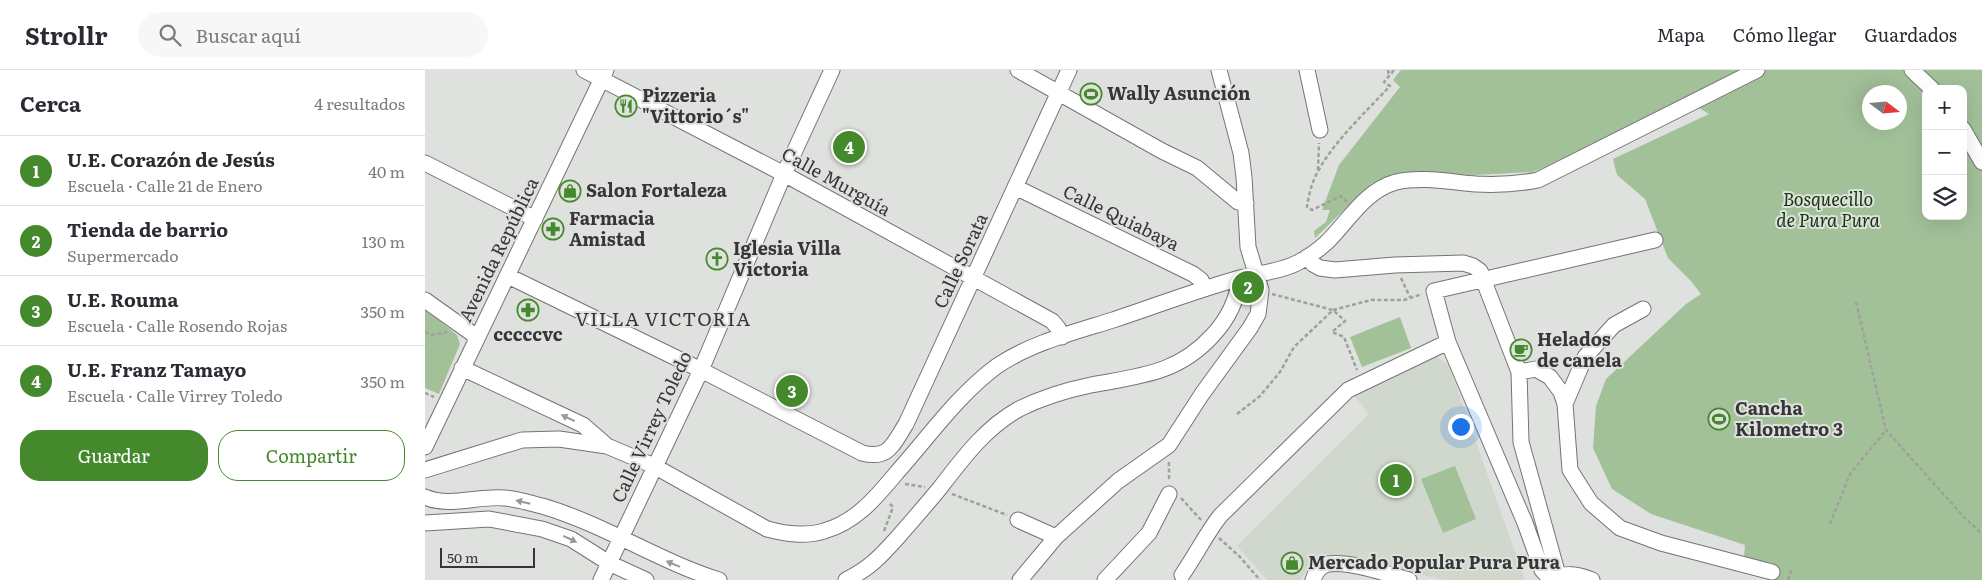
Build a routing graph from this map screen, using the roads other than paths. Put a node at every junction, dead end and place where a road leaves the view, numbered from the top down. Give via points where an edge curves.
1 (584, 70) edge
2 (832, 70) edge
3 (1018, 70) edge
4 (1069, 70) edge
5 (1219, 70) edge
6 (1307, 70) edge
7 (1757, 70) edge
8 (1912, 70) edge
9 (604, 75) edge
10 (1928, 85) edge
11 (1059, 93) junction
12 (1320, 130) road end
13 (1964, 130) edge
14 (1982, 162) edge
15 (425, 163) edge
16 (784, 174) junction
17 (1015, 187) junction
18 (1245, 203) junction
19 (535, 219) junction
20 (1655, 240) dead end
21 (1307, 257) junction
22 (1256, 274) junction
23 (508, 276) junction
24 (974, 278) junction
25 (1240, 278) junction
26 (1483, 279) junction
27 (1205, 289) junction
28 (425, 300) edge
29 (1643, 309) dead end
30 (477, 337) junction
31 (1062, 337) junction
32 (1448, 342) junction
33 (462, 368) junction
34 (701, 370) junction
35 (1519, 372) junction
36 (1565, 404) junction
37 (607, 446) junction
38 (425, 447) edge
39 (654, 466) junction
40 (425, 470) edge
41 (1169, 494) dead end
42 (425, 497) edge
43 (488, 498) junction
44 (489, 519) junction
45 (1018, 520) road end
46 (425, 523) edge
47 (621, 537) junction
48 (1056, 537) junction
49 (609, 563) junction
50 (1772, 572) dead end
51 (1182, 575) dead end
52 (852, 578) edge
53 (1554, 578) edge
54 (601, 580) edge
55 (646, 580) edge
56 (719, 580) edge
57 (1021, 580) edge
58 (1105, 580) edge
59 (1313, 580) edge
60 (1409, 580) edge
61 (1592, 580) edge

1 - 9 street, Calle Murguía
2 - 16 street, Calle Virrey Toledo
3 - 11 street
4 - 11 street, Calle Sorata
5 - 18 street via 1241,153
6 - 12 street
7 - 21 street via 1538,180 1484,184 1406,180 1382,188 1356,209 1327,242
8 - 10 street
9 - 16 street, Calle Murguía
9 - 19 street, Avenida República
11 - 17 street, Calle Sorata
11 - 18 street via 1197,168 1238,202
13 - 14 street
15 - 19 street
16 - 24 street, Calle Murguía
16 - 34 street, Calle Virrey Toledo
17 - 24 street, Calle Sorata
17 - 27 street, Calle Quiabaya via 1193,274
18 - 22 street via 1248,247
19 - 23 street, Avenida República
20 - 26 street
21 - 22 street via 1294,265
21 - 26 street via 1320,268 1335,270 1463,263 1480,271
22 - 25 street
22 - 48 street via 1261,290 1258,314 1169,445 1118,481
23 - 30 street, Avenida República
23 - 34 street
24 - 31 street, Calle Murguía via 1052,320
24 - 34 street, Calle Sorata via 906,424 882,454 862,453
25 - 27 street
25 - 52 street via 1228,317 1201,349 1161,371 1042,399 1002,419 969,450 917,517 870,566
26 - 32 street via 1434,290
26 - 35 street
27 - 31 street
28 - 30 street
29 - 36 street via 1614,325 1585,357
30 - 33 street, Avenida República
31 - 39 street via 1031,348 986,375 868,506 845,523 825,531 786,534 767,528
32 - 51 street via 1348,390 1220,516
32 - 53 street via 1542,570
37 -> 33 street via 583,424
33 - 38 street, Avenida República
34 - 39 street, Calle Virrey Toledo
35 - 36 street via 1536,369 1550,377
35 - 53 street via 1521,442
36 - 50 street via 1570,470 1591,504 1620,528 1661,543
37 - 39 street
37 - 40 street via 559,439 522,440
39 - 47 street, Calle Virrey Toledo
41 - 58 street via 1149,533
42 - 43 street via 451,501
43 - 44 street
47 -> 43 street via 543,507 505,498
44 - 46 street
44 -> 49 street via 542,529 571,539
45 - 48 street
47 - 49 street, Calle Virrey Toledo
56 -> 47 street via 664,560
48 - 57 street
49 - 54 street, Calle Virrey Toledo
49 - 55 street
53 - 61 street via 1570,574
59 - 60 street via 1320,568 1327,564 1351,566

